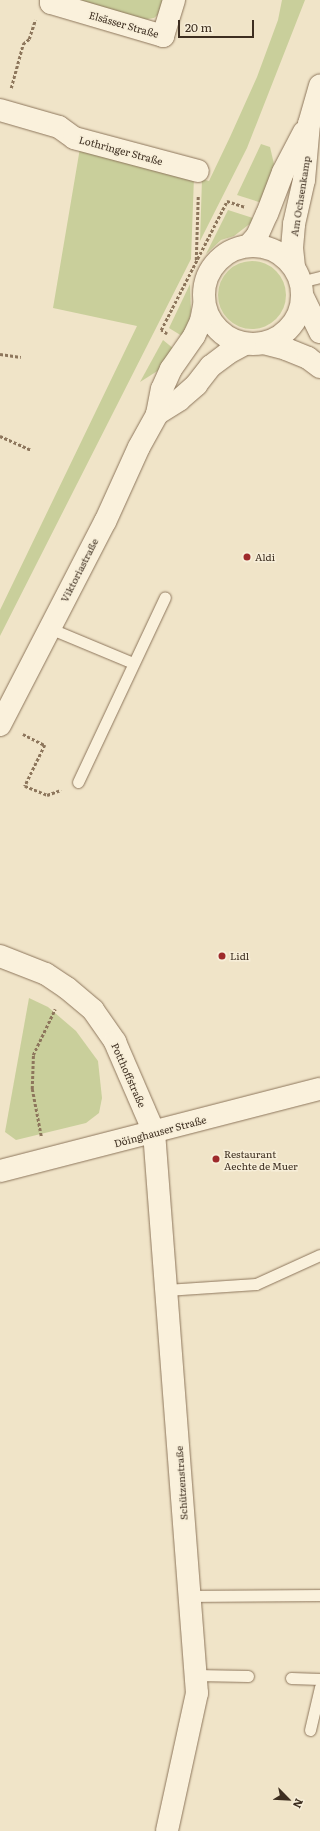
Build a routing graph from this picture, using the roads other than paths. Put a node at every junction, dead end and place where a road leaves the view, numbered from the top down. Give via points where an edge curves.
1 (174, 0) edge
2 (51, 1) edge
3 (320, 86) edge
4 (2, 111) edge
5 (309, 124) junction
6 (198, 171) road end
7 (248, 246) junction
8 (304, 281) edge
9 (204, 305) junction
10 (320, 332) edge
11 (255, 344) junction
12 (320, 367) edge
13 (157, 414) junction
14 (164, 598) dead end
15 (49, 628) junction
16 (133, 663) junction
17 (1, 724) edge
18 (78, 782) road end
19 (0, 956) edge
20 (320, 1089) edge
21 (154, 1132) junction
22 (0, 1172) edge
23 (320, 1255) edge
24 (166, 1290) junction
25 (320, 1595) edge
26 (189, 1596) junction
27 (195, 1675) junction
28 (248, 1676) dead end
29 (290, 1678) dead end
30 (320, 1680) edge
31 (320, 1686) edge
32 (310, 1730) dead end
33 (167, 1831) edge

1 - 2 street, Elsässer Straße via 163,36
3 - 5 street, Am Ochsenkamp
4 - 6 street, Lothringer Straße via 59,127 74,138
5 - 7 street, Am Ochsenkamp via 283,172 257,236
5 - 8 street, Am Ochsenkamp via 304,180 294,224 292,248
7 - 8 street via 274,250 285,258
7 - 9 street via 222,256 213,266 206,278 203,291
8 - 10 street
8 - 11 street via 299,313 291,327 279,337
9 - 11 street via 209,319 218,331 231,340
9 - 13 street, Viktoriastraße via 201,321 171,368 162,388
11 - 12 street via 286,349
11 - 13 street, Viktoriastraße via 228,353 211,366 196,385 179,400
13 - 15 street, Viktoriastraße via 105,522
14 - 16 lane
15 - 16 lane
15 - 17 street, Viktoriastraße
16 - 18 lane
19 - 21 street, Potthoffstraße via 46,974 93,1010 115,1042
20 - 21 street, Döinghauser Straße
21 - 22 street, Döinghauser Straße
21 - 24 street, Schützenstraße
23 - 24 lane via 256,1284
24 - 26 street, Schützenstraße
25 - 26 lane
26 - 27 street, Schützenstraße
27 - 28 lane
27 - 33 street, Schützenstraße via 197,1693
29 - 30 lane
31 - 32 lane

